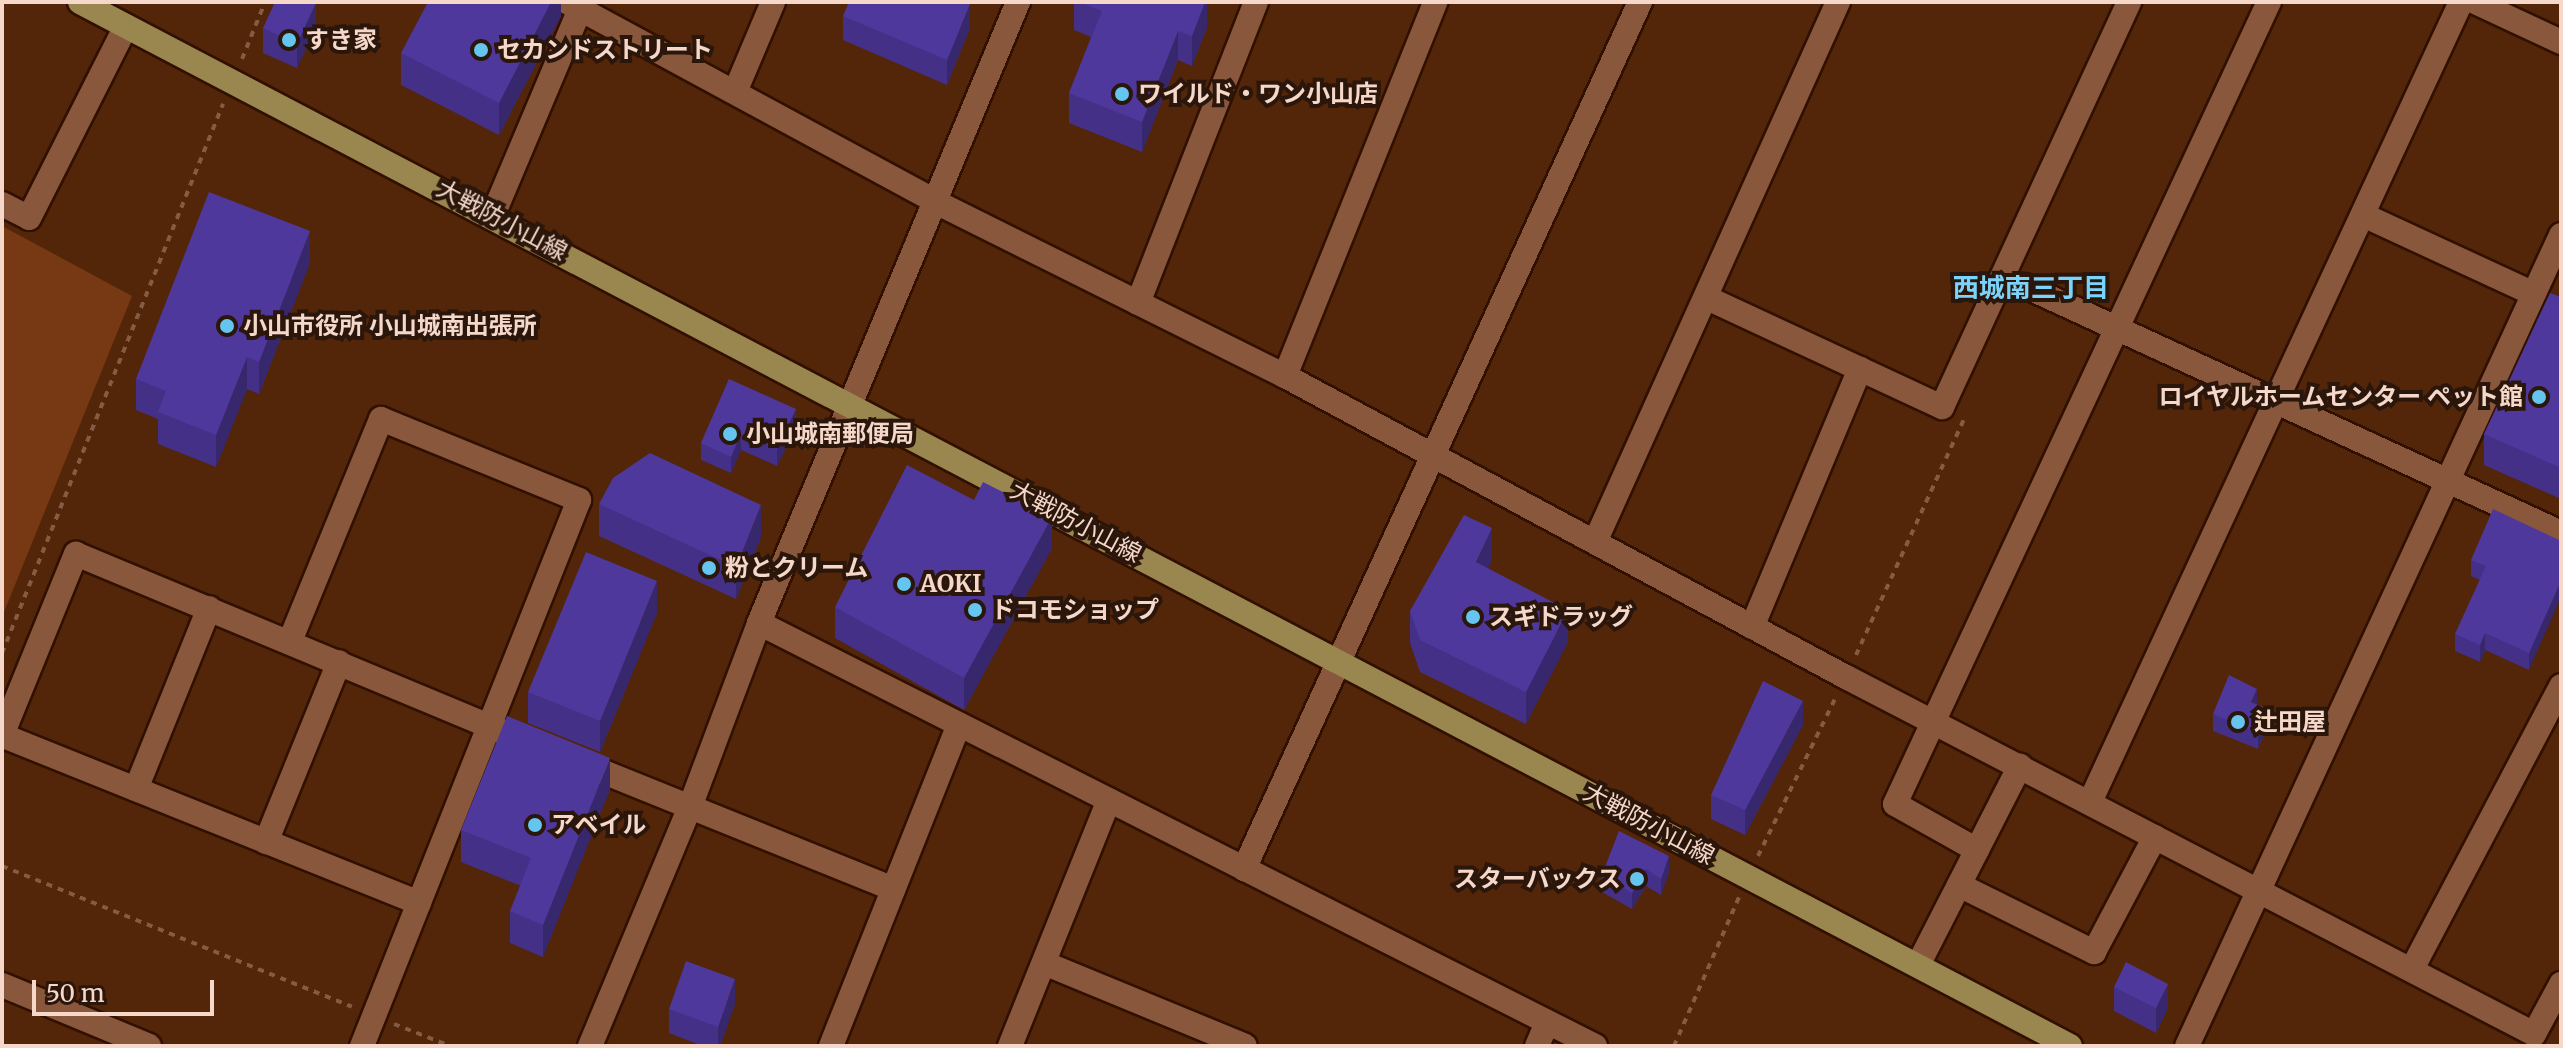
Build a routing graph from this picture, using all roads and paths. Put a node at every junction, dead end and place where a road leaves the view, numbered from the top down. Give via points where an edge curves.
1 (80, 2) edge
2 (265, 2) edge
3 (773, 2) edge
4 (1018, 2) edge
5 (1256, 2) edge
6 (1435, 2) edge
7 (1640, 2) edge
8 (1838, 2) edge
9 (2129, 2) edge
10 (2269, 2) edge
11 (2461, 2) edge
12 (2475, 2) edge
13 (577, 4) edge
14 (126, 26) junction
15 (2561, 42) edge
16 (233, 80) junction
17 (735, 92) junction
18 (938, 203) junction
19 (2, 204) edge
20 (493, 215) junction
21 (2363, 215) junction
22 (2561, 235) edge
23 (2025, 286) dead end
24 (2534, 294) junction
25 (1707, 298) junction
26 (1138, 303) junction
27 (2118, 328) junction
28 (1860, 369) junction
29 (1285, 376) junction
30 (2279, 402) junction
31 (854, 404) junction
32 (1965, 416) dead end
33 (1432, 454) junction
34 (2450, 480) junction
35 (2561, 533) edge
36 (1595, 542) junction
37 (209, 608) junction
38 (759, 623) junction
39 (1752, 627) junction
40 (290, 641) junction
41 (2, 653) edge
42 (1336, 659) junction
43 (339, 662) junction
44 (1846, 677) junction
45 (2559, 696) edge
46 (1936, 722) junction
47 (959, 725) junction
48 (488, 726) junction
49 (2020, 766) junction
50 (136, 789) junction
51 (1109, 800) junction
52 (2090, 802) junction
53 (690, 807) junction
54 (2155, 837) junction
55 (266, 842) junction
56 (1977, 850) junction
57 (2, 866) edge
58 (1244, 869) junction
59 (1748, 876) junction
60 (1959, 885) junction
61 (893, 889) junction
62 (2259, 893) junction
63 (419, 903) junction
64 (1044, 963) junction
65 (1918, 965) junction
66 (2412, 969) junction
67 (2561, 984) edge
68 (2, 985) edge
69 (375, 1016) junction
70 (1547, 1022) junction
71 (147, 1046) edge
72 (362, 1046) edge
73 (450, 1046) edge
74 (590, 1046) edge
75 (831, 1046) edge
76 (1010, 1046) edge
77 (1245, 1046) edge
78 (1537, 1046) edge
79 (1595, 1046) edge
80 (1674, 1046) edge
81 (2070, 1046) edge
82 (2187, 1046) edge

1 - 14 main road, 大戦防小山線
2 - 16 path
3 - 17 street
4 - 18 street
5 - 26 street
6 - 29 street
7 - 33 street
8 - 25 street
9 - 28 street via 1942,407
10 - 27 street
11 - 21 street
12 - 15 street
13 - 17 street
13 - 20 street
14 - 16 main road, 大戦防小山線
14 - 19 street via 29,218
16 - 20 main road, 大戦防小山線
16 - 41 path
17 - 18 street
18 - 26 street
18 - 31 street
20 - 31 main road, 大戦防小山線
21 - 24 street
21 - 30 street
22 - 24 street
23 - 27 street
24 - 34 street
25 - 28 street
25 - 36 street
26 - 29 street
27 - 30 street
27 - 46 street
28 - 39 street
29 - 33 street
30 - 34 street
30 - 52 street
31 - 38 street
31 - 42 main road, 大戦防小山線
32 - 44 path
33 - 36 street
33 - 42 street
34 - 35 street
34 - 62 street
36 - 39 street
37 - 40 street
37 - 50 street
37 - 50 street via 76,554 2,735
38 - 47 street
38 - 53 street
39 - 44 street
40 - 43 street
40 - 48 street via 381,419 579,500
42 - 58 street
42 - 59 main road, 大戦防小山線
43 - 48 street
43 - 55 street
44 - 46 street
44 - 59 path
45 - 66 street
46 - 49 street
46 - 56 street via 1895,804
47 - 51 street
47 - 61 street
48 - 53 street
48 - 63 street
49 - 52 street
49 - 56 street
50 - 55 street
51 - 58 street
51 - 64 street
52 - 54 street
53 - 61 street
53 - 74 street
54 - 60 street via 2094,952
54 - 62 street
55 - 63 street
56 - 60 street
57 - 69 path
58 - 70 street
59 - 65 main road, 大戦防小山線
59 - 80 path
60 - 65 street
61 - 75 street
62 - 66 street
62 - 82 street
63 - 69 street
64 - 76 street
64 - 77 street
65 - 81 main road, 大戦防小山線
66 - 67 street via 2534,1034
68 - 71 street
69 - 72 street
69 - 73 path
70 - 78 street
70 - 79 street

